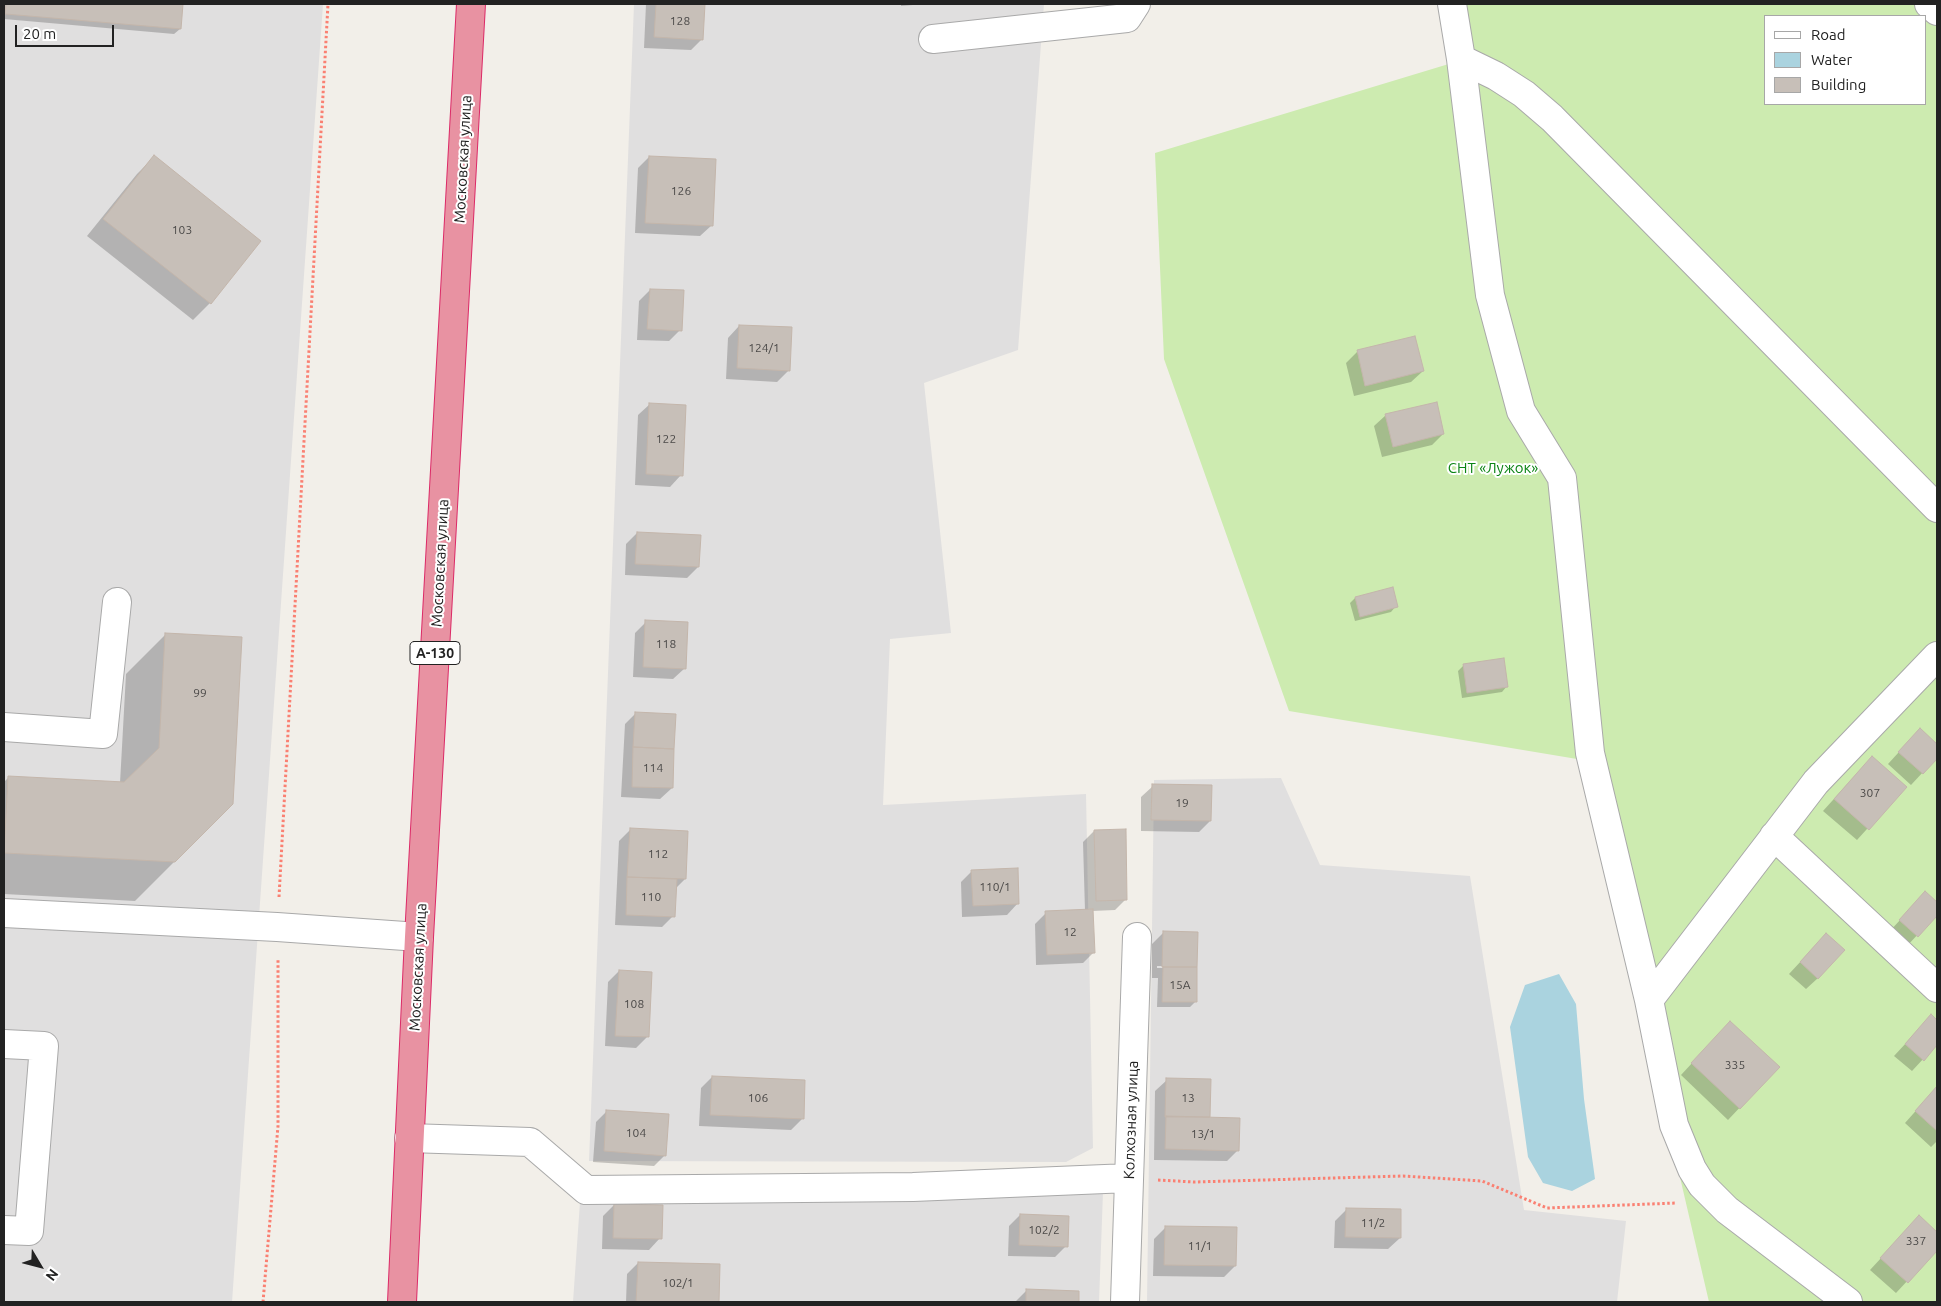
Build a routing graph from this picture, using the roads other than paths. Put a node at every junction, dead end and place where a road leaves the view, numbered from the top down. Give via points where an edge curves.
1 (471, 4) edge
2 (1136, 4) edge
3 (1452, 4) edge
4 (1929, 4) edge
5 (1937, 12) edge
6 (933, 39) dead end
7 (1461, 59) junction
8 (1937, 508) edge
9 (117, 602) dead end
10 (1937, 656) edge
11 (4, 727) edge
12 (1774, 836) junction
13 (4, 914) edge
14 (419, 937) junction
15 (1137, 937) dead end
16 (1937, 988) edge
17 (1649, 1000) junction
18 (4, 1044) edge
19 (409, 1138) junction
20 (1129, 1178) junction
21 (4, 1230) edge
22 (402, 1302) edge
23 (1125, 1302) edge
24 (1848, 1302) edge

1 - 14 highway, Московская улица / А-130
2 - 6 street via 1127,18
3 - 7 street
4 - 5 street
7 - 8 street via 1503,80 1552,118
7 - 17 street via 1490,295 1521,411 1562,478 1590,753
9 - 11 street via 103,734
10 - 12 street via 1816,782
12 - 16 street
12 - 17 street
13 - 14 street
14 - 19 highway, Московская улица / А-130
15 - 20 street, Колхозная улица
17 - 24 street via 1674,1125 1692,1170 1714,1198
18 - 21 street via 44,1046 29,1231
19 - 20 street via 530,1142 586,1190 913,1187
19 - 22 highway, Московская улица / А-130
20 - 23 street, Колхозная улица

